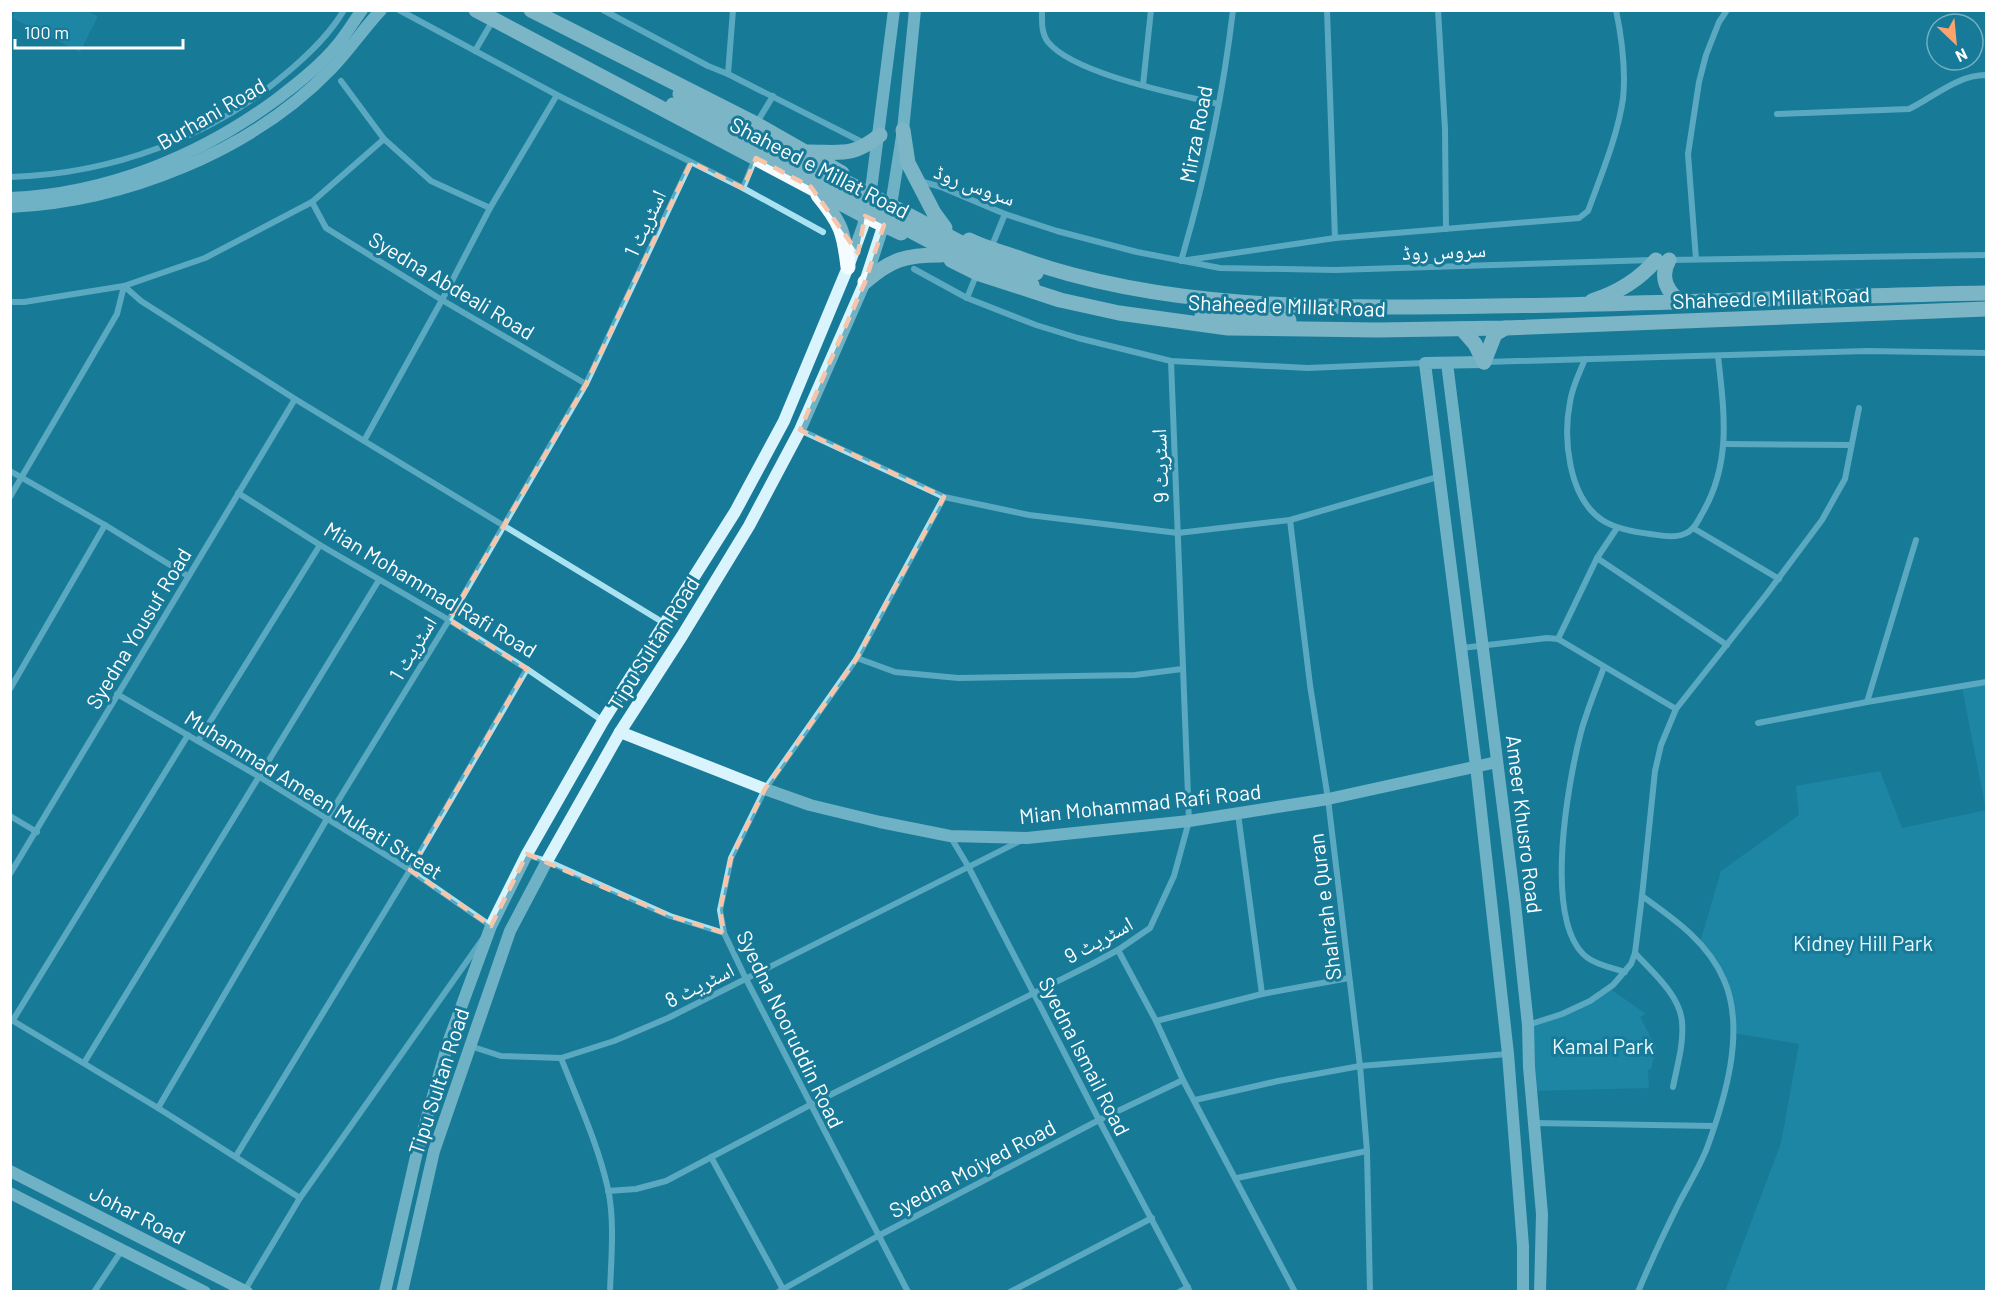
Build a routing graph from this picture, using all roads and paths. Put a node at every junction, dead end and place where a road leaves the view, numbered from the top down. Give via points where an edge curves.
1 (344, 10) edge
2 (362, 10) edge
3 (381, 10) edge
4 (399, 10) edge
5 (519, 10) edge
6 (531, 10) edge
7 (603, 10) edge
8 (733, 10) edge
9 (894, 10) edge
10 (915, 10) edge
11 (1042, 10) edge
12 (1151, 10) edge
13 (1233, 10) edge
14 (1327, 10) edge
15 (1438, 10) edge
16 (1616, 10) edge
17 (1727, 10) edge
18 (485, 15) edge
19 (475, 51) junction
20 (728, 74) junction
21 (1986, 75) edge
22 (340, 81) dead end
23 (1143, 85) junction
24 (557, 95) junction
25 (772, 96) junction
26 (676, 100) junction
27 (1218, 104) junction
28 (1777, 114) dead end
29 (756, 124) junction
30 (903, 129) junction
31 (880, 135) junction
32 (384, 139) junction
33 (867, 145) junction
34 (809, 153) junction
35 (756, 158) junction
36 (691, 162) junction
37 (845, 174) junction
38 (10, 177) edge
39 (916, 180) junction
40 (811, 187) junction
41 (743, 188) junction
42 (871, 190) junction
43 (10, 198) edge
44 (892, 199) junction
45 (836, 200) junction
46 (312, 202) junction
47 (10, 207) edge
48 (489, 208) junction
49 (907, 208) junction
50 (1005, 214) junction
51 (865, 216) junction
52 (884, 225) junction
53 (945, 228) junction
54 (1446, 229) junction
55 (823, 232) dead end
56 (900, 233) junction
57 (1335, 238) junction
58 (991, 248) junction
59 (941, 255) junction
60 (1986, 255) edge
61 (1696, 259) junction
62 (1662, 260) junction
63 (1181, 261) junction
64 (848, 267) junction
65 (914, 269) dead end
66 (977, 273) junction
67 (1034, 279) junction
68 (865, 282) junction
69 (124, 286) junction
70 (1986, 293) edge
71 (967, 298) junction
72 (442, 300) junction
73 (10, 302) edge
74 (1683, 303) junction
75 (1580, 305) junction
76 (1328, 307) junction
77 (1986, 309) edge
78 (1505, 328) junction
79 (1462, 329) junction
80 (1377, 330) junction
81 (1986, 353) edge
82 (1718, 356) junction
83 (1586, 358) junction
84 (1171, 361) junction
85 (1484, 362) junction
86 (1425, 363) junction
87 (1447, 363) junction
88 (586, 384) junction
89 (295, 399) junction
90 (1859, 408) dead end
91 (800, 430) junction
92 (365, 439) junction
93 (1725, 444) junction
94 (1851, 446) junction
95 (10, 471) edge
96 (1441, 476) junction
97 (22, 478) junction
98 (238, 493) junction
99 (10, 497) edge
100 (944, 497) junction
101 (1290, 520) junction
102 (105, 525) junction
103 (504, 525) junction
104 (1617, 528) junction
105 (1693, 528) junction
106 (1178, 532) junction
107 (1916, 540) dead end
108 (320, 544) junction
109 (1598, 558) junction
110 (188, 576) junction
111 (1779, 579) junction
112 (380, 580) junction
113 (449, 620) junction
114 (664, 623) junction
115 (682, 636) junction
116 (1558, 639) junction
117 (1482, 645) junction
118 (1727, 645) junction
119 (1462, 648) junction
120 (857, 658) junction
121 (1604, 667) junction
122 (527, 669) junction
123 (1182, 669) junction
124 (1986, 682) edge
125 (10, 690) edge
126 (117, 694) junction
127 (1867, 702) junction
128 (1676, 709) junction
129 (603, 721) junction
130 (1758, 723) dead end
131 (620, 732) junction
132 (188, 735) junction
133 (198, 741) junction
134 (1497, 762) junction
135 (1476, 766) junction
136 (258, 776) junction
137 (765, 789) junction
138 (1328, 799) junction
139 (1238, 813) junction
140 (10, 816) edge
141 (327, 819) junction
142 (1188, 821) junction
143 (37, 832) junction
144 (950, 836) junction
145 (1027, 838) junction
146 (527, 854) junction
147 (547, 861) junction
148 (968, 866) junction
149 (410, 870) junction
150 (10, 874) edge
151 (1642, 896) junction
152 (491, 926) junction
153 (510, 931) junction
154 (724, 933) junction
155 (1118, 950) junction
156 (1635, 953) junction
157 (1625, 972) junction
158 (1349, 978) junction
159 (746, 979) junction
160 (1033, 993) junction
161 (1262, 994) junction
162 (12, 1019) edge
163 (1156, 1021) junction
164 (1528, 1025) junction
165 (469, 1045) junction
166 (1508, 1054) junction
167 (561, 1058) junction
168 (84, 1063) junction
169 (1360, 1066) junction
170 (1183, 1080) junction
171 (1673, 1088) dead end
172 (1195, 1100) junction
173 (810, 1105) junction
174 (158, 1108) junction
175 (1099, 1120) junction
176 (1534, 1123) junction
177 (1713, 1126) junction
178 (1368, 1151) junction
179 (236, 1156) junction
180 (711, 1157) junction
181 (10, 1171) edge
182 (1236, 1178) junction
183 (608, 1191) junction
184 (10, 1193) edge
185 (300, 1198) junction
186 (1152, 1218) junction
187 (878, 1236) junction
188 (122, 1250) junction
189 (177, 1256) junction
190 (169, 1272) junction
191 (184, 1287) edge
192 (1189, 1289) edge
193 (246, 1291) edge
194 (782, 1291) edge
195 (94, 1292) edge
196 (205, 1292) edge
197 (385, 1292) edge
198 (402, 1292) edge
199 (610, 1292) edge
200 (908, 1292) edge
201 (1010, 1292) edge
202 (1179, 1292) edge
203 (1295, 1292) edge
204 (1370, 1292) edge
205 (1523, 1292) edge
206 (1540, 1292) edge
207 (1638, 1292) edge

1 - 38 street via 300,62 256,97 218,120 124,160
2 - 43 main road, Burhani Road via 338,44 297,83 263,109 193,151 99,185 38,197
3 - 47 main road via 331,70 296,101 223,147 133,185 39,206
4 - 19 street
5 - 26 main road
6 - 29 main road, Shaheed e Millat Road
7 - 20 street
8 - 20 street
9 - 31 main road, Tipu Sultan Road
10 - 30 main road, Tipu Sultan Road
11 - 23 street via 1042,26 1048,41 1068,58
12 - 23 street
13 - 27 street, Mirza Road
14 - 57 street
15 - 54 street
16 - 54 street via 1623,60 1623,98 1613,142 1587,211 1579,218
17 - 61 street via 1706,55 1689,154
18 - 19 street
18 - 26 main road via 503,17
18 - 35 main road, Shaheed e Millat Road
19 - 24 street
20 - 25 street
21 - 28 street via 1938,90 1909,109
22 - 32 street
23 - 27 street
24 - 36 street
24 - 48 street
25 - 29 street
25 - 33 street
26 - 67 main road, bridge
27 - 63 street, Mirza Road via 1199,199
29 - 34 main road, Shaheed e Millat Road
30 - 39 main road via 908,163
30 - 44 main road, Tipu Sultan Road
31 - 33 main road
31 - 42 main road, Tipu Sultan Road
32 - 46 street
32 - 48 street via 431,181
33 - 34 main road via 853,152
34 - 37 main road, Shaheed e Millat Road
35 - 40 main road, Shaheed e Millat Road
35 - 41 street
36 - 41 street
36 - 88 street, اسٹریٹ 1
37 - 42 main road, Shaheed e Millat Road
37 - 45 main road via 848,185 844,195
39 - 50 street, سروس روڈ via 941,186
39 - 53 main road
40 - 45 main road, Shaheed e Millat Road
40 - 64 main road via 841,227
41 - 55 street
42 - 44 main road, Shaheed e Millat Road
42 - 51 main road, Tipu Sultan Road
44 - 49 main road, Shaheed e Millat Road
44 - 52 main road, Tipu Sultan Road
45 - 51 main road, Shaheed e Millat Road
46 - 69 street via 205,258
46 - 72 street, Syedna Abdeali Road via 326,228
48 - 72 street
49 - 53 main road, Shaheed e Millat Road
49 - 56 main road via 894,214
50 - 58 street
50 - 63 street, سروس روڈ via 1057,231
51 - 52 main road, Shaheed e Millat Road
51 - 64 main road, Tipu Sultan Road
52 - 56 main road, Shaheed e Millat Road
52 - 68 main road, Tipu Sultan Road
53 - 58 main road, Shaheed e Millat Road
54 - 57 street
56 - 59 main road, Shaheed e Millat Road
57 - 63 street
58 - 76 main road, Shaheed e Millat Road via 1047,269 1121,287
59 - 66 main road, Shaheed e Millat Road
59 - 68 main road via 903,257
60 - 61 street, سروس روڈ
61 - 62 street, سروس روڈ
62 - 63 street, سروس روڈ via 1335,270 1220,268
62 - 74 main road via 1667,285
62 - 75 main road via 1631,283
64 - 114 main road, Tipu Sultan Road via 784,421 735,512
65 - 71 street
66 - 71 street
66 - 80 main road, Shaheed e Millat Road via 1119,314 1265,330
67 - 76 main road via 1177,303 1310,313
67 - 80 main road via 1084,300 1140,310 1364,324
68 - 91 main road, Tipu Sultan Road
69 - 73 street
69 - 89 street via 141,301
69 - 97 street via 117,314
70 - 74 main road, Shaheed e Millat Road
71 - 84 street via 1078,338
72 - 88 street, Syedna Abdeali Road
72 - 92 street
74 - 75 main road, Shaheed e Millat Road
75 - 76 main road, Shaheed e Millat Road
77 - 78 main road, Shaheed e Millat Road
78 - 79 main road, Shaheed e Millat Road
78 - 85 main road via 1495,334
79 - 80 main road, Shaheed e Millat Road
79 - 85 main road
81 - 82 street via 1868,351
82 - 83 street
82 - 93 street
83 - 85 street
83 - 104 street via 1570,401 1567,442 1573,477 1592,512
84 - 86 street via 1308,368
84 - 106 street, اسٹریٹ 9
85 - 87 main road
86 - 87 main road
86 - 96 main road, Ameer Khusro Road
87 - 117 main road, Ameer Khusro Road
88 - 103 street, اسٹریٹ 1
89 - 92 street
89 - 98 street, Syedna Yousuf Road
90 - 94 street
91 - 100 street
91 - 115 main road, Tipu Sultan Road via 749,526
92 - 103 street
93 - 94 street
93 - 105 street via 1713,495
94 - 111 street via 1845,479 1822,520
95 - 97 street
96 - 101 street
96 - 119 main road, Ameer Khusro Road
97 - 99 street
97 - 102 street
98 - 108 street, Mian Mohammad Rafi Road
98 - 110 street, Syedna Yousuf Road
100 - 106 street via 1029,515
100 - 120 street, Syedna Nooruddin Road
101 - 106 street
101 - 138 street, Shahrah e Quran
102 - 110 street
102 - 125 street
103 - 113 street, اسٹریٹ 1
103 - 114 street
104 - 105 street via 1674,537
104 - 109 street
105 - 111 street
106 - 123 street, اسٹریٹ 9
107 - 127 street
108 - 112 street, Mian Mohammad Rafi Road
108 - 133 street
109 - 116 street
109 - 118 street
110 - 126 street, Syedna Yousuf Road
111 - 118 street
112 - 113 street, Mian Mohammad Rafi Road
112 - 136 street
113 - 122 street, Mian Mohammad Rafi Road
113 - 141 street, اسٹریٹ 1
114 - 115 main road
114 - 129 main road, Tipu Sultan Road
115 - 131 main road, Tipu Sultan Road
116 - 117 street
116 - 121 street
117 - 119 street
117 - 134 main road, Ameer Khusro Road
118 - 128 street
119 - 135 main road, Ameer Khusro Road
120 - 123 street via 895,672 958,678 1114,676
120 - 137 street, Syedna Nooruddin Road
121 - 128 street
121 - 157 street via 1582,731 1567,797 1561,878 1565,919 1583,954
122 - 129 street, Mian Mohammad Rafi Road
122 - 149 street
123 - 142 street, اسٹریٹ 9
124 - 127 street
126 - 132 street, Muhammad Ameen Mukati Street
126 - 143 street, Syedna Yousuf Road
127 - 130 street
128 - 151 street via 1655,771
129 - 146 main road, Tipu Sultan Road
131 - 137 main road, Mian Mohammad Rafi Road
131 - 147 main road, Tipu Sultan Road
132 - 133 street, Muhammad Ameen Mukati Street
132 - 162 street
133 - 136 street, Muhammad Ameen Mukati Street
134 - 135 main road, Mian Mohammad Rafi Road
134 - 164 main road, Ameer Khusro Road
135 - 138 main road, Mian Mohammad Rafi Road
135 - 166 main road, Ameer Khusro Road
136 - 141 street, Muhammad Ameen Mukati Street
136 - 168 street
137 - 144 main road, Mian Mohammad Rafi Road via 820,807
137 - 154 street, Syedna Nooruddin Road via 731,858 720,910
138 - 139 main road, Mian Mohammad Rafi Road
138 - 158 street, Shahrah e Quran
139 - 142 main road, Mian Mohammad Rafi Road
139 - 161 street
140 - 143 street
141 - 149 street, Muhammad Ameen Mukati Street
141 - 174 street, اسٹریٹ 1
142 - 145 main road, Mian Mohammad Rafi Road
142 - 155 street, اسٹریٹ 9 via 1173,876 1150,928
143 - 150 street, Syedna Yousuf Road
144 - 145 main road, Mian Mohammad Rafi Road
144 - 148 street, Syedna Ismail Road
145 - 148 street, اسٹریٹ 8
146 - 147 street
146 - 152 main road, Tipu Sultan Road
147 - 153 main road, Tipu Sultan Road
147 - 154 street via 670,916
148 - 159 street, اسٹریٹ 8
148 - 160 street, Syedna Ismail Road
149 - 152 street, Muhammad Ameen Mukati Street
149 - 179 street
151 - 156 street
151 - 177 street via 1693,935 1724,978 1733,1014 1731,1061
152 - 153 main road
152 - 185 street
152 - 197 main road, Tipu Sultan Road via 446,1051 417,1152
153 - 165 main road, Tipu Sultan Road
154 - 159 street, Syedna Nooruddin Road
155 - 160 street, اسٹریٹ 9
155 - 163 street
156 - 157 street
156 - 171 street via 1664,984 1682,1020
157 - 164 street via 1590,1001
158 - 161 street
158 - 169 street, Shahrah e Quran
159 - 167 street, اسٹریٹ 8 via 668,1018
159 - 173 street, Syedna Nooruddin Road
160 - 173 street, اسٹریٹ 9
160 - 175 street, Syedna Ismail Road
161 - 163 street
162 - 168 street
163 - 170 street
164 - 176 main road, Ameer Khusro Road
165 - 167 street, اسٹریٹ 8 via 501,1056
165 - 198 main road, Tipu Sultan Road via 434,1152
166 - 169 street
166 - 205 main road, Ameer Khusro Road
167 - 183 street via 592,1136
168 - 174 street
169 - 172 street
169 - 178 street, Shahrah e Quran
170 - 172 street
170 - 175 street, Syedna Moiyed Road
172 - 182 street
173 - 180 street, اسٹریٹ 9
173 - 187 street, Syedna Nooruddin Road
174 - 179 street
175 - 186 street, Syedna Ismail Road
175 - 187 street, Syedna Moiyed Road
176 - 177 street
176 - 206 main road, Ameer Khusro Road via 1542,1214
177 - 207 street via 1707,1149
178 - 182 street
178 - 204 street, Shahrah e Quran
179 - 185 street
180 - 183 street, اسٹریٹ 9 via 666,1181
180 - 194 street
181 - 189 main road, Johar Road
182 - 203 street
183 - 199 street
184 - 188 main road, Johar Road
185 - 193 street
186 - 192 street, Syedna Ismail Road
186 - 201 street
187 - 194 street, Syedna Moiyed Road
187 - 200 street, Syedna Nooruddin Road
188 - 190 main road, Johar Road
188 - 195 street
189 - 190 main road
189 - 193 main road, Johar Road
190 - 191 main road, Johar Road
191 - 196 main road, Johar Road
192 - 202 street

